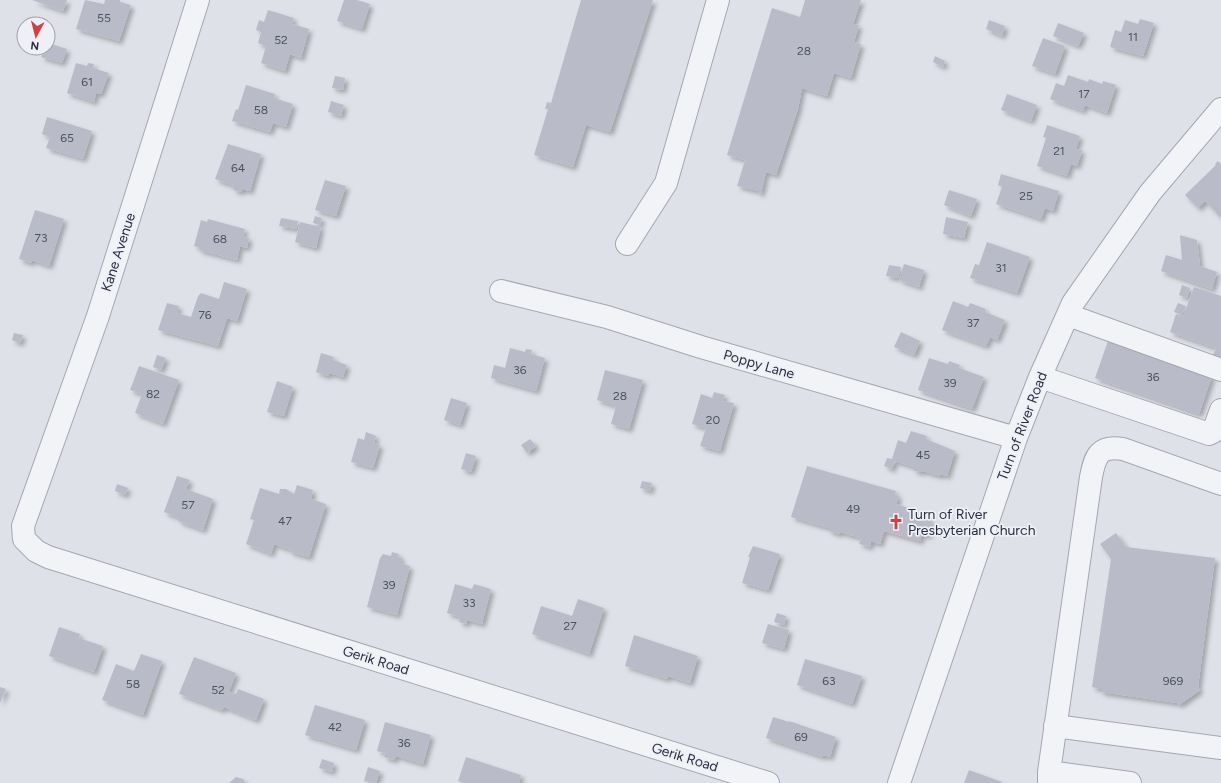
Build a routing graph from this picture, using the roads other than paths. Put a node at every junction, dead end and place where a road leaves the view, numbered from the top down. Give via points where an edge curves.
1 (198, 0) edge
2 (718, 0) edge
3 (1221, 109) edge
4 (627, 244) dead end
5 (501, 291) dead end
6 (1068, 315) junction
7 (1221, 370) edge
8 (1040, 377) junction
9 (1221, 410) edge
10 (1016, 438) junction
11 (1221, 484) edge
12 (32, 503) joint
13 (1055, 726) junction
14 (1221, 748) edge
15 (1049, 777) edge
16 (768, 783) edge
17 (899, 783) edge
18 (1130, 783) edge

1 - 12 street, Kane Avenue via 98,316
2 - 4 street via 666,183
3 - 6 street, Turn of River Road via 1150,193 1073,303
5 - 10 street, Poppy Lane via 600,315 701,348
6 - 7 street
6 - 8 street, Turn of River Road
8 - 9 street via 1209,434 1213,432
8 - 10 street, Turn of River Road
10 - 17 street, Turn of River Road
11 - 13 street via 1123,449 1113,447 1099,454 1091,477
12 - 16 street, Gerik Road via 23,526 24,539 36,551 48,556
13 - 14 street
13 - 15 street
15 - 18 street

